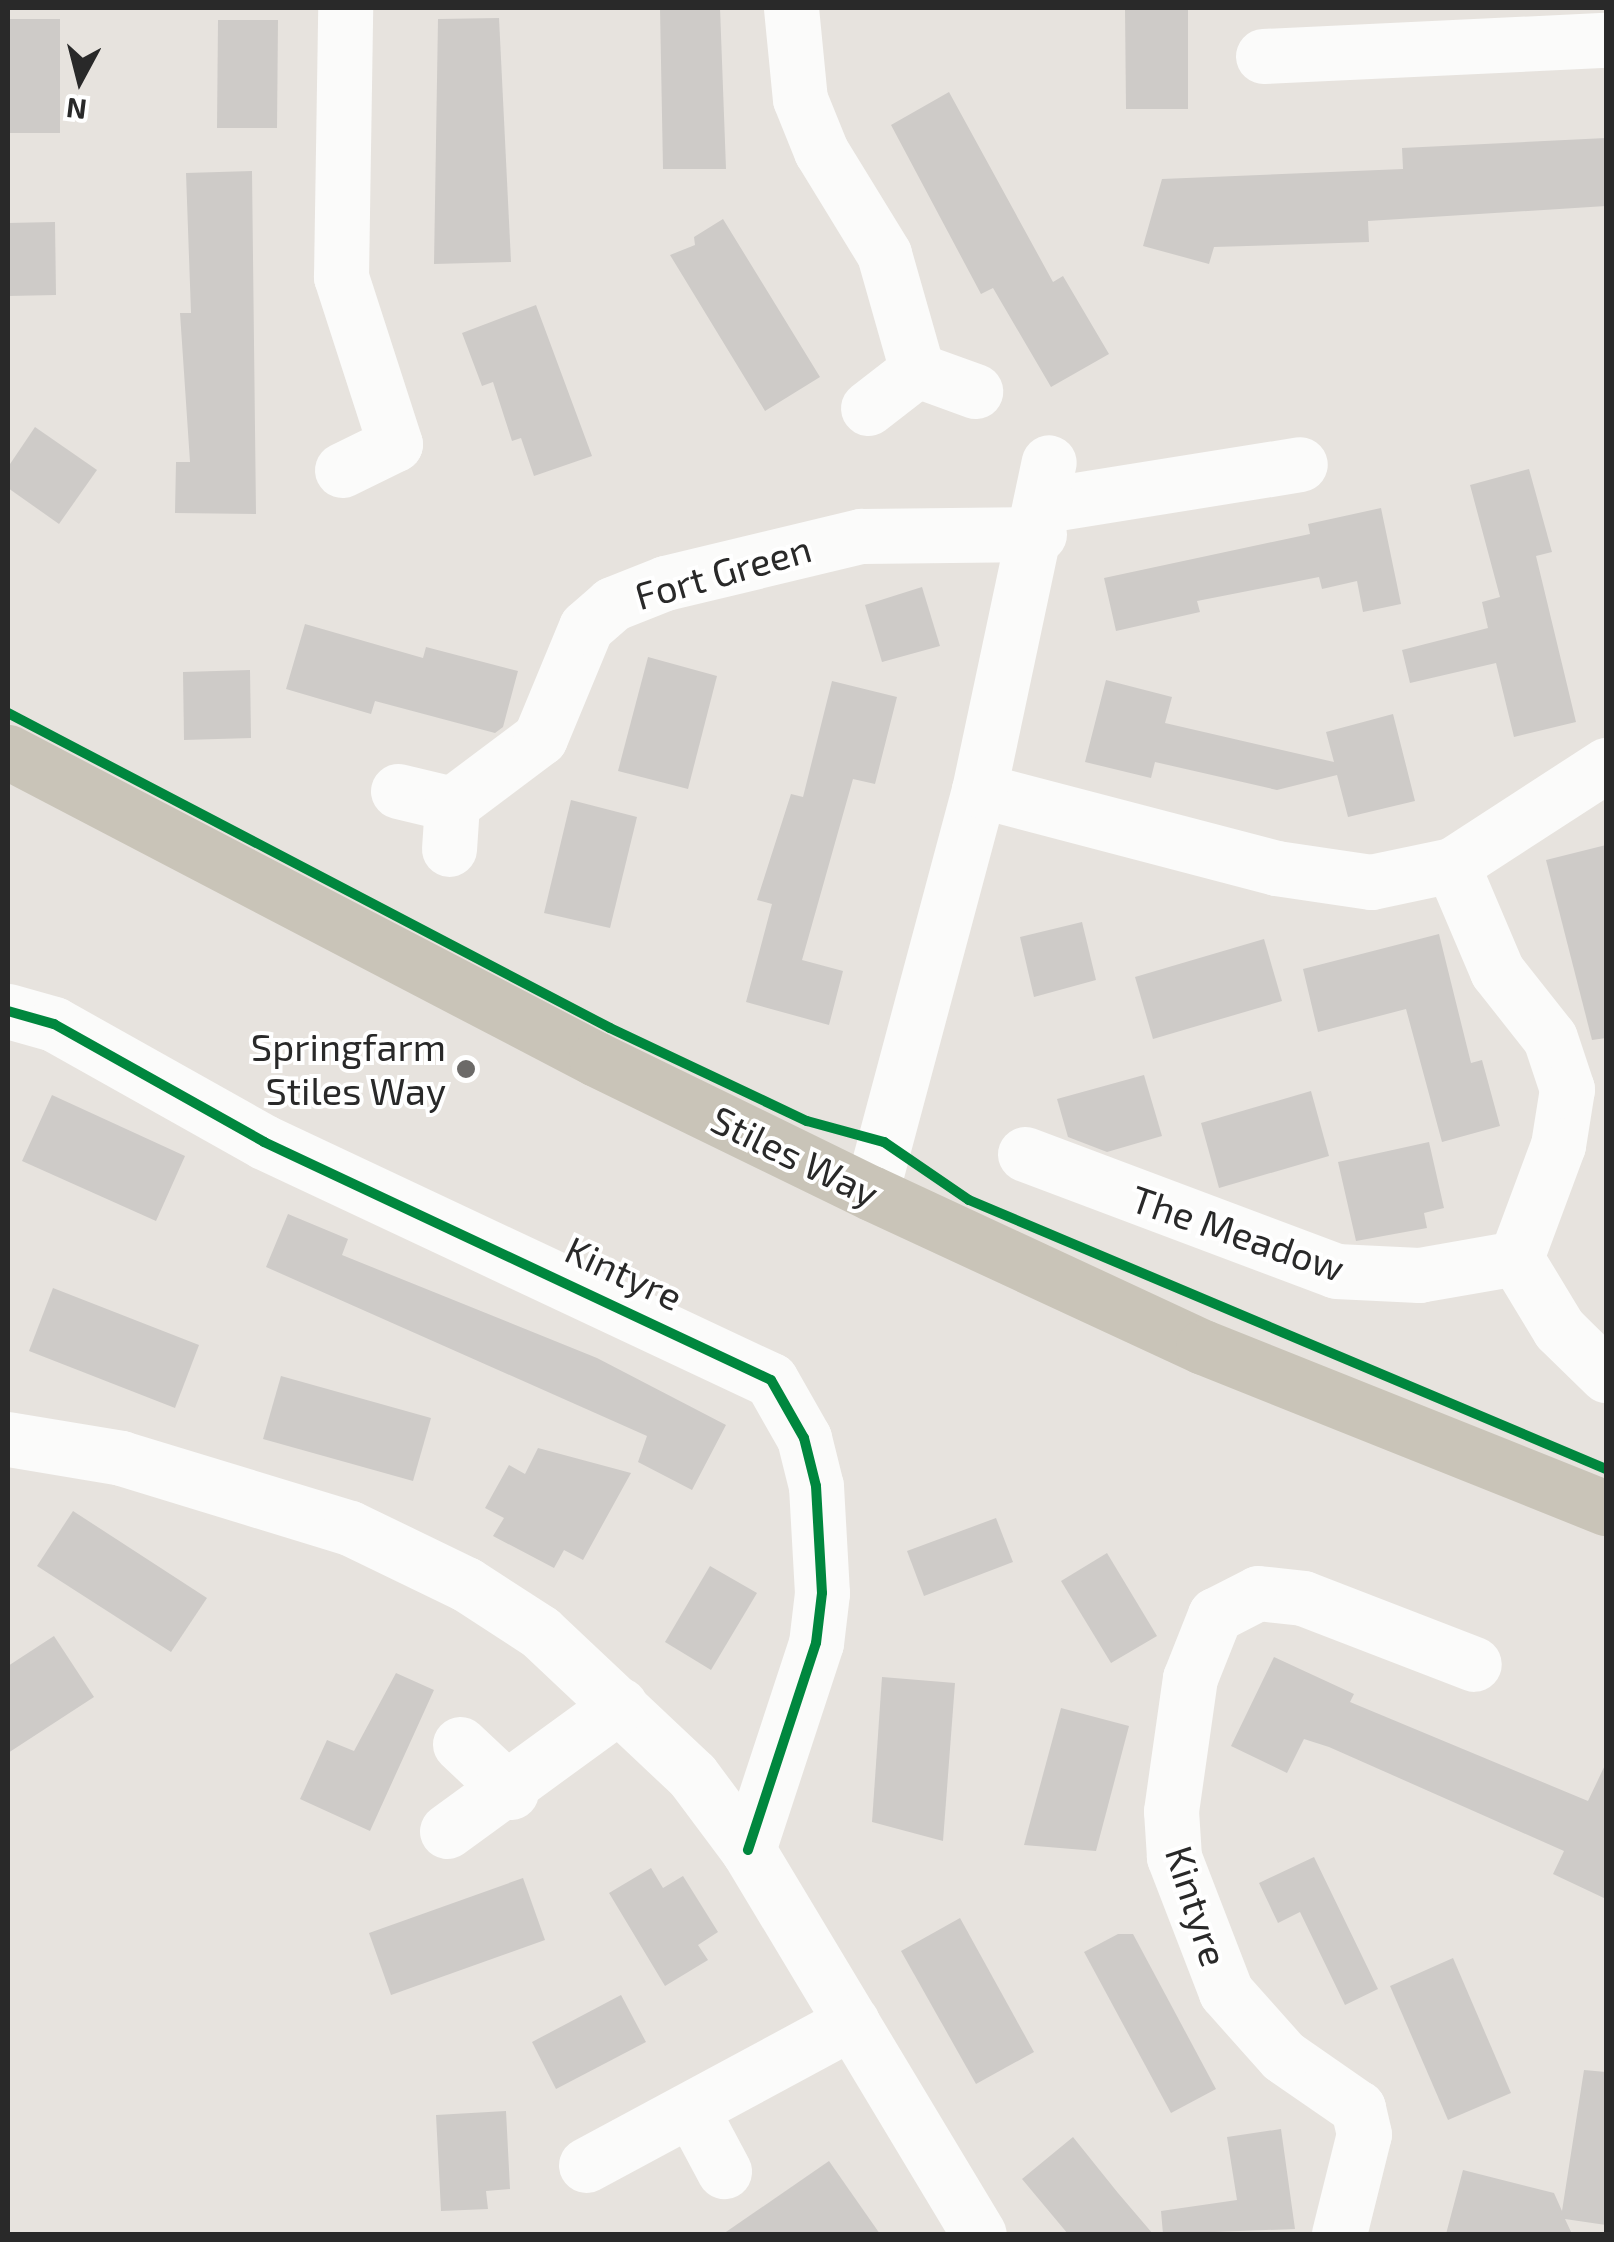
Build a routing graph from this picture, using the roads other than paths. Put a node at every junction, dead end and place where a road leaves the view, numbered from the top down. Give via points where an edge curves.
1 (346, 8) edge
2 (792, 8) edge
3 (1606, 40) edge
4 (1264, 56) dead end
5 (917, 370) junction
6 (975, 391) dead end
7 (868, 408) dead end
8 (1300, 464) dead end
9 (342, 470) dead end
10 (1044, 500) junction
11 (8, 752) edge
12 (1606, 765) edge
13 (398, 790) dead end
14 (979, 790) junction
15 (1452, 865) junction
16 (8, 1012) edge
17 (1025, 1154) dead end
18 (871, 1193) junction
19 (1516, 1258) junction
20 (1606, 1375) edge
21 (8, 1439) edge
22 (1606, 1508) edge
23 (1474, 1664) dead end
24 (620, 1705) junction
25 (460, 1744) dead end
26 (511, 1792) junction
27 (447, 1831) dead end
28 (748, 1850) junction
29 (852, 2022) junction
30 (693, 2113) junction
31 (586, 2165) dead end
32 (724, 2171) dead end
33 (979, 2234) edge
34 (1338, 2234) edge

1 - 9 street via 341,278 395,444
2 - 5 street via 800,100 821,151 884,254
3 - 4 street
5 - 6 street
5 - 7 street
8 - 10 street
10 - 13 street, Fort Green via 665,582 612,604 586,627 540,738 451,826
10 - 14 street
11 - 18 main road, Stiles Way
12 - 15 street
14 - 15 street via 1312,876 1396,880
14 - 18 street
15 - 19 street via 1497,971 1550,1038 1566,1089 1558,1145
16 - 28 street, Kintyre via 54,1024 264,1142 771,1380 804,1438 816,1486 822,1593 816,1643
17 - 19 street, The Meadow via 1336,1271 1419,1275
18 - 22 main road, Stiles Way via 1203,1347
19 - 20 street via 1559,1329
21 - 24 street via 121,1458 350,1528 500,1604
23 - 34 street, Kintyre via 1302,1598 1258,1592 1215,1615 1190,1678 1172,1795 1174,1856 1226,1992 1283,2056 1358,2108 1364,2134
24 - 26 street
24 - 28 street via 692,1775
25 - 26 street
26 - 27 street
28 - 29 street
29 - 30 street
29 - 33 street
30 - 31 street
30 - 32 street

